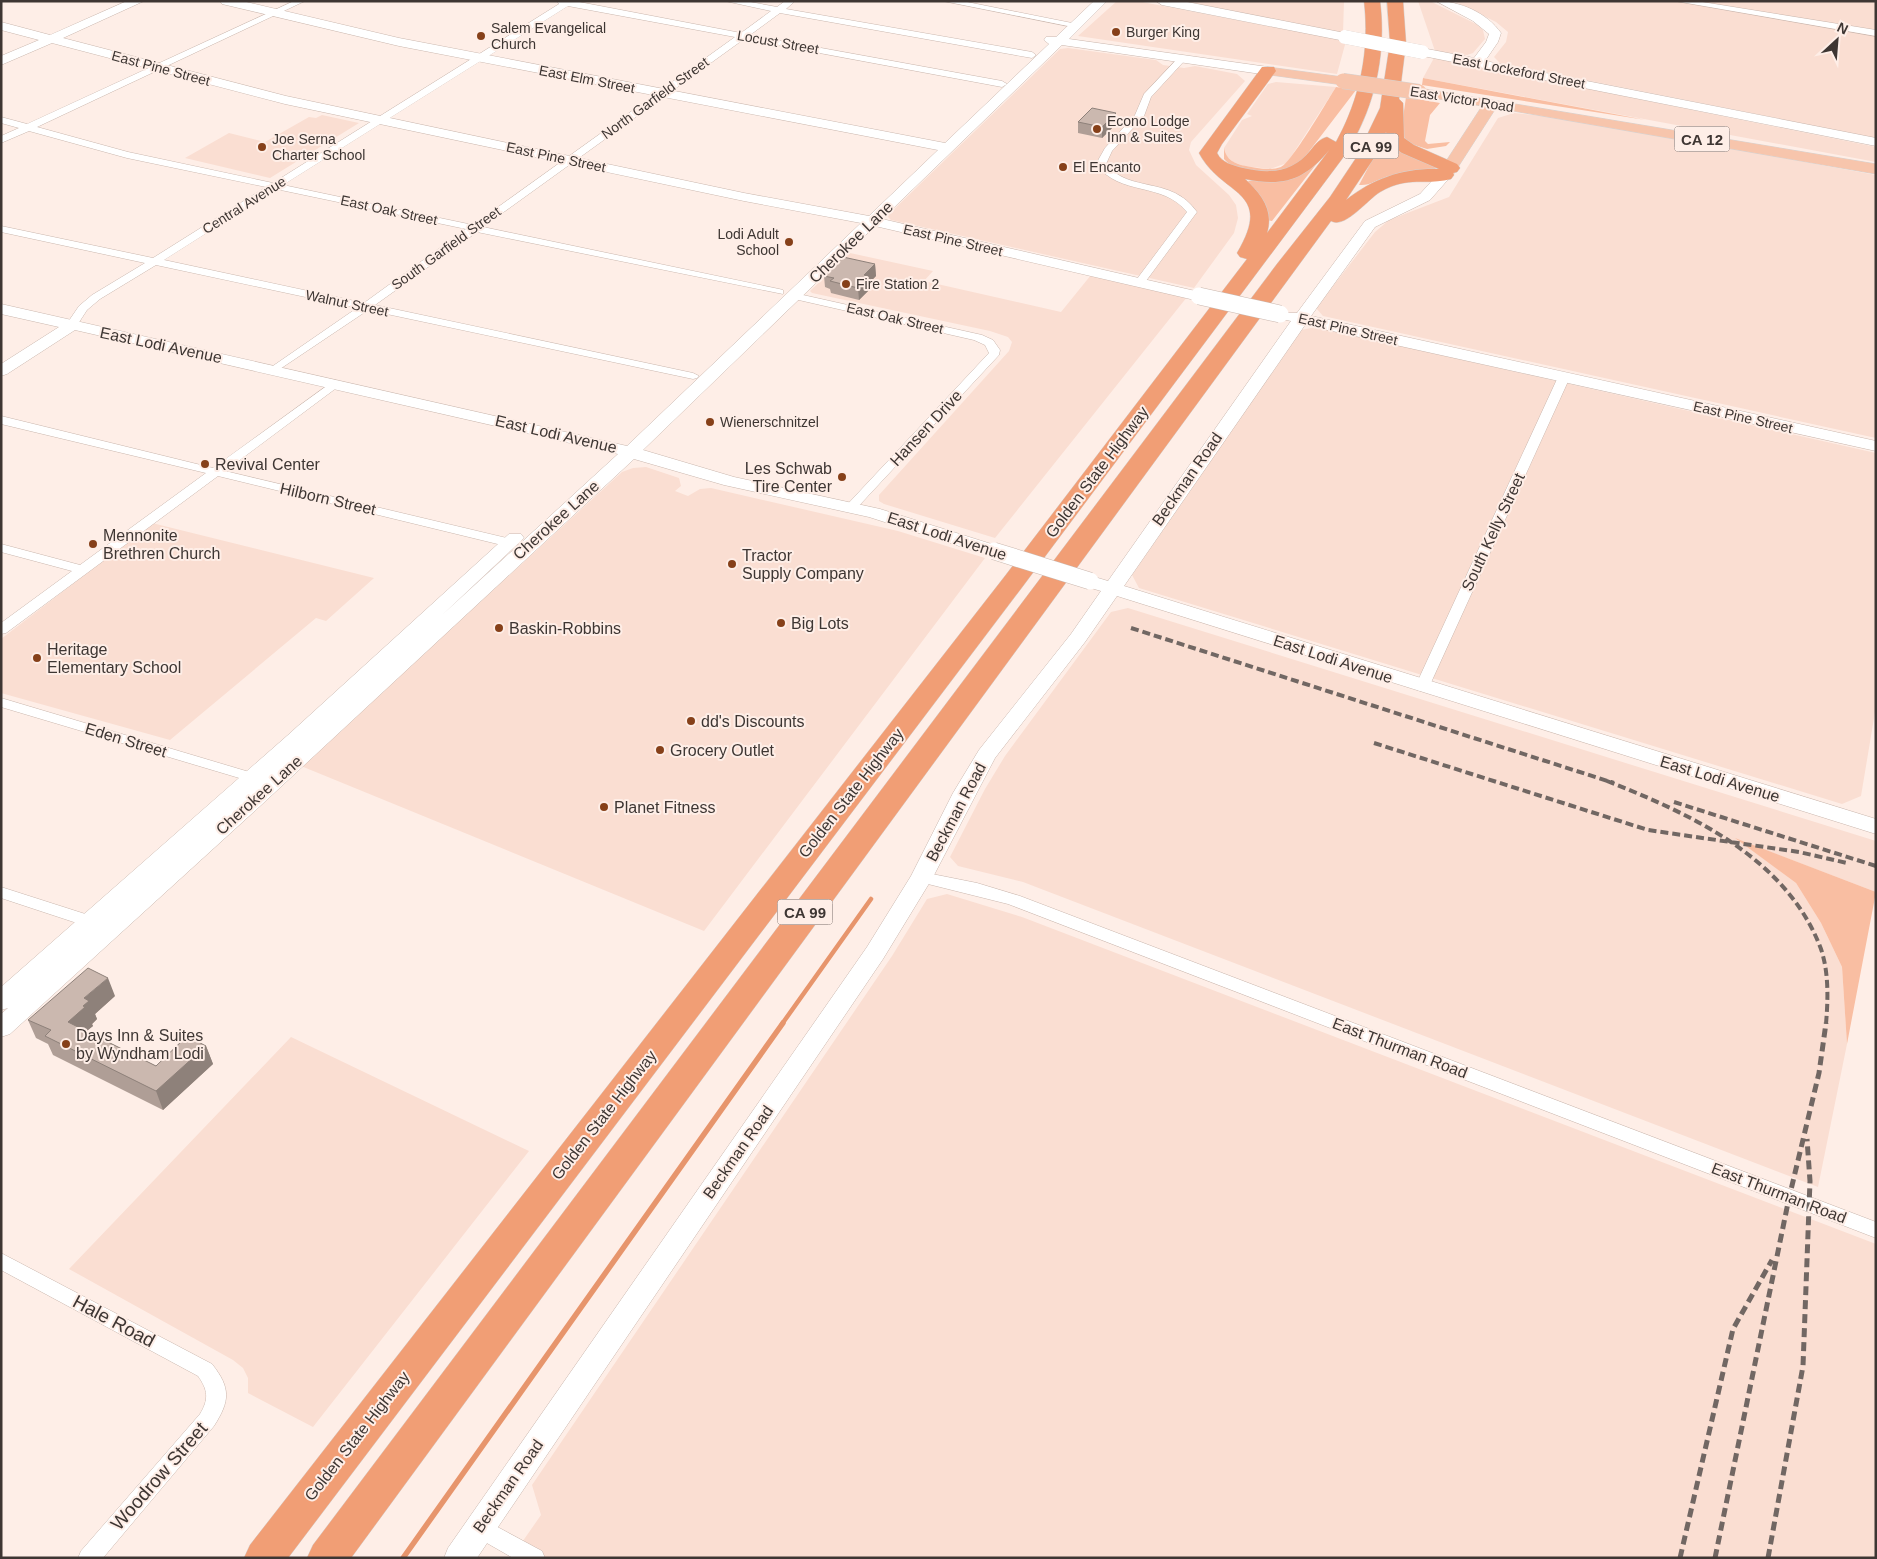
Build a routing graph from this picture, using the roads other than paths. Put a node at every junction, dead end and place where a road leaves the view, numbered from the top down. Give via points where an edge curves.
1 (138, 1) edge
2 (226, 1) edge
3 (301, 1) edge
4 (555, 1) edge
5 (729, 1) edge
6 (791, 1) edge
7 (947, 1) edge
8 (1086, 1) edge
9 (1101, 1) edge
10 (1162, 1) edge
11 (1372, 1) edge
12 (1395, 1) edge
13 (1442, 1) edge
14 (1679, 1) edge
15 (568, 2) edge
16 (778, 10) junction
17 (275, 13) junction
18 (1064, 23) junction
19 (1078, 25) junction
20 (1, 26) edge
21 (1876, 33) edge
22 (742, 36) junction
23 (52, 39) junction
24 (1054, 41) junction
25 (1032, 55) junction
26 (477, 58) junction
27 (1182, 59) junction
28 (1, 61) edge
29 (1477, 63) junction
30 (158, 68) junction
31 (1268, 71) junction
32 (1002, 84) junction
33 (1394, 84) junction
34 (1365, 91) junction
35 (662, 94) junction
36 (1492, 103) junction
37 (1529, 109) junction
38 (1484, 117) junction
39 (1, 120) edge
40 (380, 120) junction
41 (28, 128) junction
42 (1, 140) edge
43 (1876, 142) edge
44 (942, 147) junction
45 (569, 160) junction
46 (1453, 165) junction
47 (1220, 167) junction
48 (1876, 170) edge
49 (1400, 178) junction
50 (275, 186) junction
51 (1431, 193) junction
52 (864, 220) junction
53 (473, 228) junction
54 (1, 229) edge
55 (153, 261) junction
56 (1284, 268) junction
57 (1140, 283) junction
58 (786, 294) junction
59 (1229, 298) junction
60 (365, 307) junction
61 (1, 309) edge
62 (1289, 316) junction
63 (72, 325) junction
64 (994, 346) joint
65 (274, 370) junction
66 (1, 371) edge
67 (693, 376) junction
68 (1564, 377) junction
69 (335, 384) junction
70 (1, 420) edge
71 (1876, 446) edge
72 (623, 450) junction
73 (216, 473) junction
74 (851, 507) junction
75 (510, 542) junction
76 (1, 548) edge
77 (82, 570) junction
78 (1101, 585) junction
79 (1, 630) edge
80 (1422, 687) junction
81 (1, 702) edge
82 (252, 777) junction
83 (1876, 826) edge
84 (922, 877) junction
85 (1, 892) edge
86 (91, 921) junction
87 (111, 929) junction
88 (1, 1002) edge
89 (1, 1028) edge
90 (1876, 1230) edge
91 (5, 1268) edge
92 (217, 1389) joint
93 (480, 1527) junction
94 (89, 1558) edge
95 (264, 1558) edge
96 (327, 1558) edge
97 (458, 1558) edge
98 (534, 1558) edge

1 - 23 street
2 - 17 street, East Elm Street
3 - 17 street
4 - 15 street, Locust Street
5 - 16 street
6 - 16 street, North Garfield Street
7 - 18 street
8 - 18 street, Cherokee Lane
9 - 19 street, Cherokee Lane
10 - 29 street, East Lockeford Street, bridge
11 - 34 highway, Golden State Highway / CA 99 via 1374,47
12 - 33 highway, Golden State Highway / CA 99 via 1398,43
13 - 29 street via 1479,19 1495,32
14 - 21 street
15 - 22 street, Locust Street
15 - 26 street, Central Avenue
16 - 22 street, North Garfield Street
16 - 25 street
17 - 26 street, East Elm Street
17 - 30 street
18 - 19 street
18 - 24 street, Cherokee Lane
19 - 24 street, Cherokee Lane
20 - 23 street, East Pine Street
22 - 32 street, Locust Street
22 - 35 street, North Garfield Street
23 - 28 street
23 - 30 street, East Pine Street
24 - 25 street, Cherokee Lane
24 - 27 street, East Victor Road
24 - 44 street, Cherokee Lane
25 - 32 street, Cherokee Lane
26 - 35 street, East Elm Street
26 - 40 street, Central Avenue
27 - 31 street, East Victor Road
27 - 57 street via 1147,96 1139,116 1108,150 1102,164 1111,175 1174,194 1188,204 1192,212
29 - 43 street, East Lockeford Street
30 - 40 street, East Pine Street
30 - 41 street
31 - 36 main road, East Victor Road / CA 12, bridge
31 - 47 highway via 1208,153
32 - 44 street, Cherokee Lane
33 - 46 highway via 1395,140 1408,149
33 - 56 highway, Golden State Highway / CA 99 via 1389,108 1365,158
34 - 47 highway via 1326,143 1300,170 1283,175 1258,176
34 - 59 highway, Golden State Highway / CA 99 via 1348,136
35 - 44 street, East Elm Street
35 - 45 street, North Garfield Street
36 - 37 main road, East Victor Road / CA 12
36 - 38 main road, Beckman Road
37 - 38 main road
37 - 48 main road, East Victor Road / CA 12
38 - 46 main road, Beckman Road
39 - 41 street, East Oak Street
40 - 45 street, East Pine Street
40 - 50 street, Central Avenue
41 - 42 street
41 - 50 street, East Oak Street via 127,155
44 - 52 street, Cherokee Lane
45 - 52 street, East Pine Street
45 - 53 street, South Garfield Street
46 - 49 highway
46 - 51 street, Beckman Road
47 - 59 highway via 1249,191 1262,217 1255,241 1238,267
49 - 51 highway via 1422,182 1428,185
49 - 56 highway via 1378,185 1359,198 1304,254
50 - 53 street, East Oak Street
50 - 55 street, Central Avenue
51 - 62 street, Beckman Road via 1370,224
52 - 57 street, East Pine Street
52 - 58 street, Cherokee Lane
53 - 58 street, East Oak Street
53 - 60 street, South Garfield Street
54 - 55 street, Walnut Street
55 - 60 street, Walnut Street
55 - 63 street, Central Avenue via 96,297 83,308
56 - 96 highway, Golden State Highway / CA 99
57 - 62 street, East Pine Street, bridge
58 - 64 street, East Oak Street via 978,337
58 - 67 street, Cherokee Lane
58 - 72 street, Cherokee Lane
59 - 95 highway, Golden State Highway / CA 99
60 - 65 street, South Garfield Street
60 - 67 street, Walnut Street
61 - 63 street, East Lodi Avenue
62 - 68 street, East Pine Street
62 - 78 street, Beckman Road
63 - 65 street, East Lodi Avenue
63 - 66 street, Central Avenue
64 - 74 street, Hansen Drive via 995,353
65 - 69 street, East Lodi Avenue
67 - 72 street, Cherokee Lane
68 - 71 street, East Pine Street
68 - 80 street, South Kelly Street
69 - 72 street, East Lodi Avenue
69 - 73 street
70 - 73 street, Hilborn Street
72 - 74 street, East Lodi Avenue via 724,480
72 - 75 street, Cherokee Lane
72 - 87 street, Cherokee Lane via 263,791
73 - 75 street, Hilborn Street
73 - 77 street
74 - 78 street, East Lodi Avenue, bridge
75 - 82 street, Cherokee Lane
76 - 77 street
77 - 79 street
78 - 80 street, East Lodi Avenue
78 - 84 street, Beckman Road via 1078,638 986,755
80 - 83 street, East Lodi Avenue
81 - 82 street, Eden Street
82 - 86 street, Cherokee Lane
84 - 90 street, East Thurman Road via 1014,900
84 - 93 street, Beckman Road via 875,952
85 - 86 street
86 - 87 street
86 - 88 street, Cherokee Lane
87 - 89 street, Cherokee Lane
91 - 92 street, Hale Road via 205,1370
92 - 94 street, Woodrow Street via 216,1406 207,1420
93 - 97 street, Beckman Road
93 - 98 street

